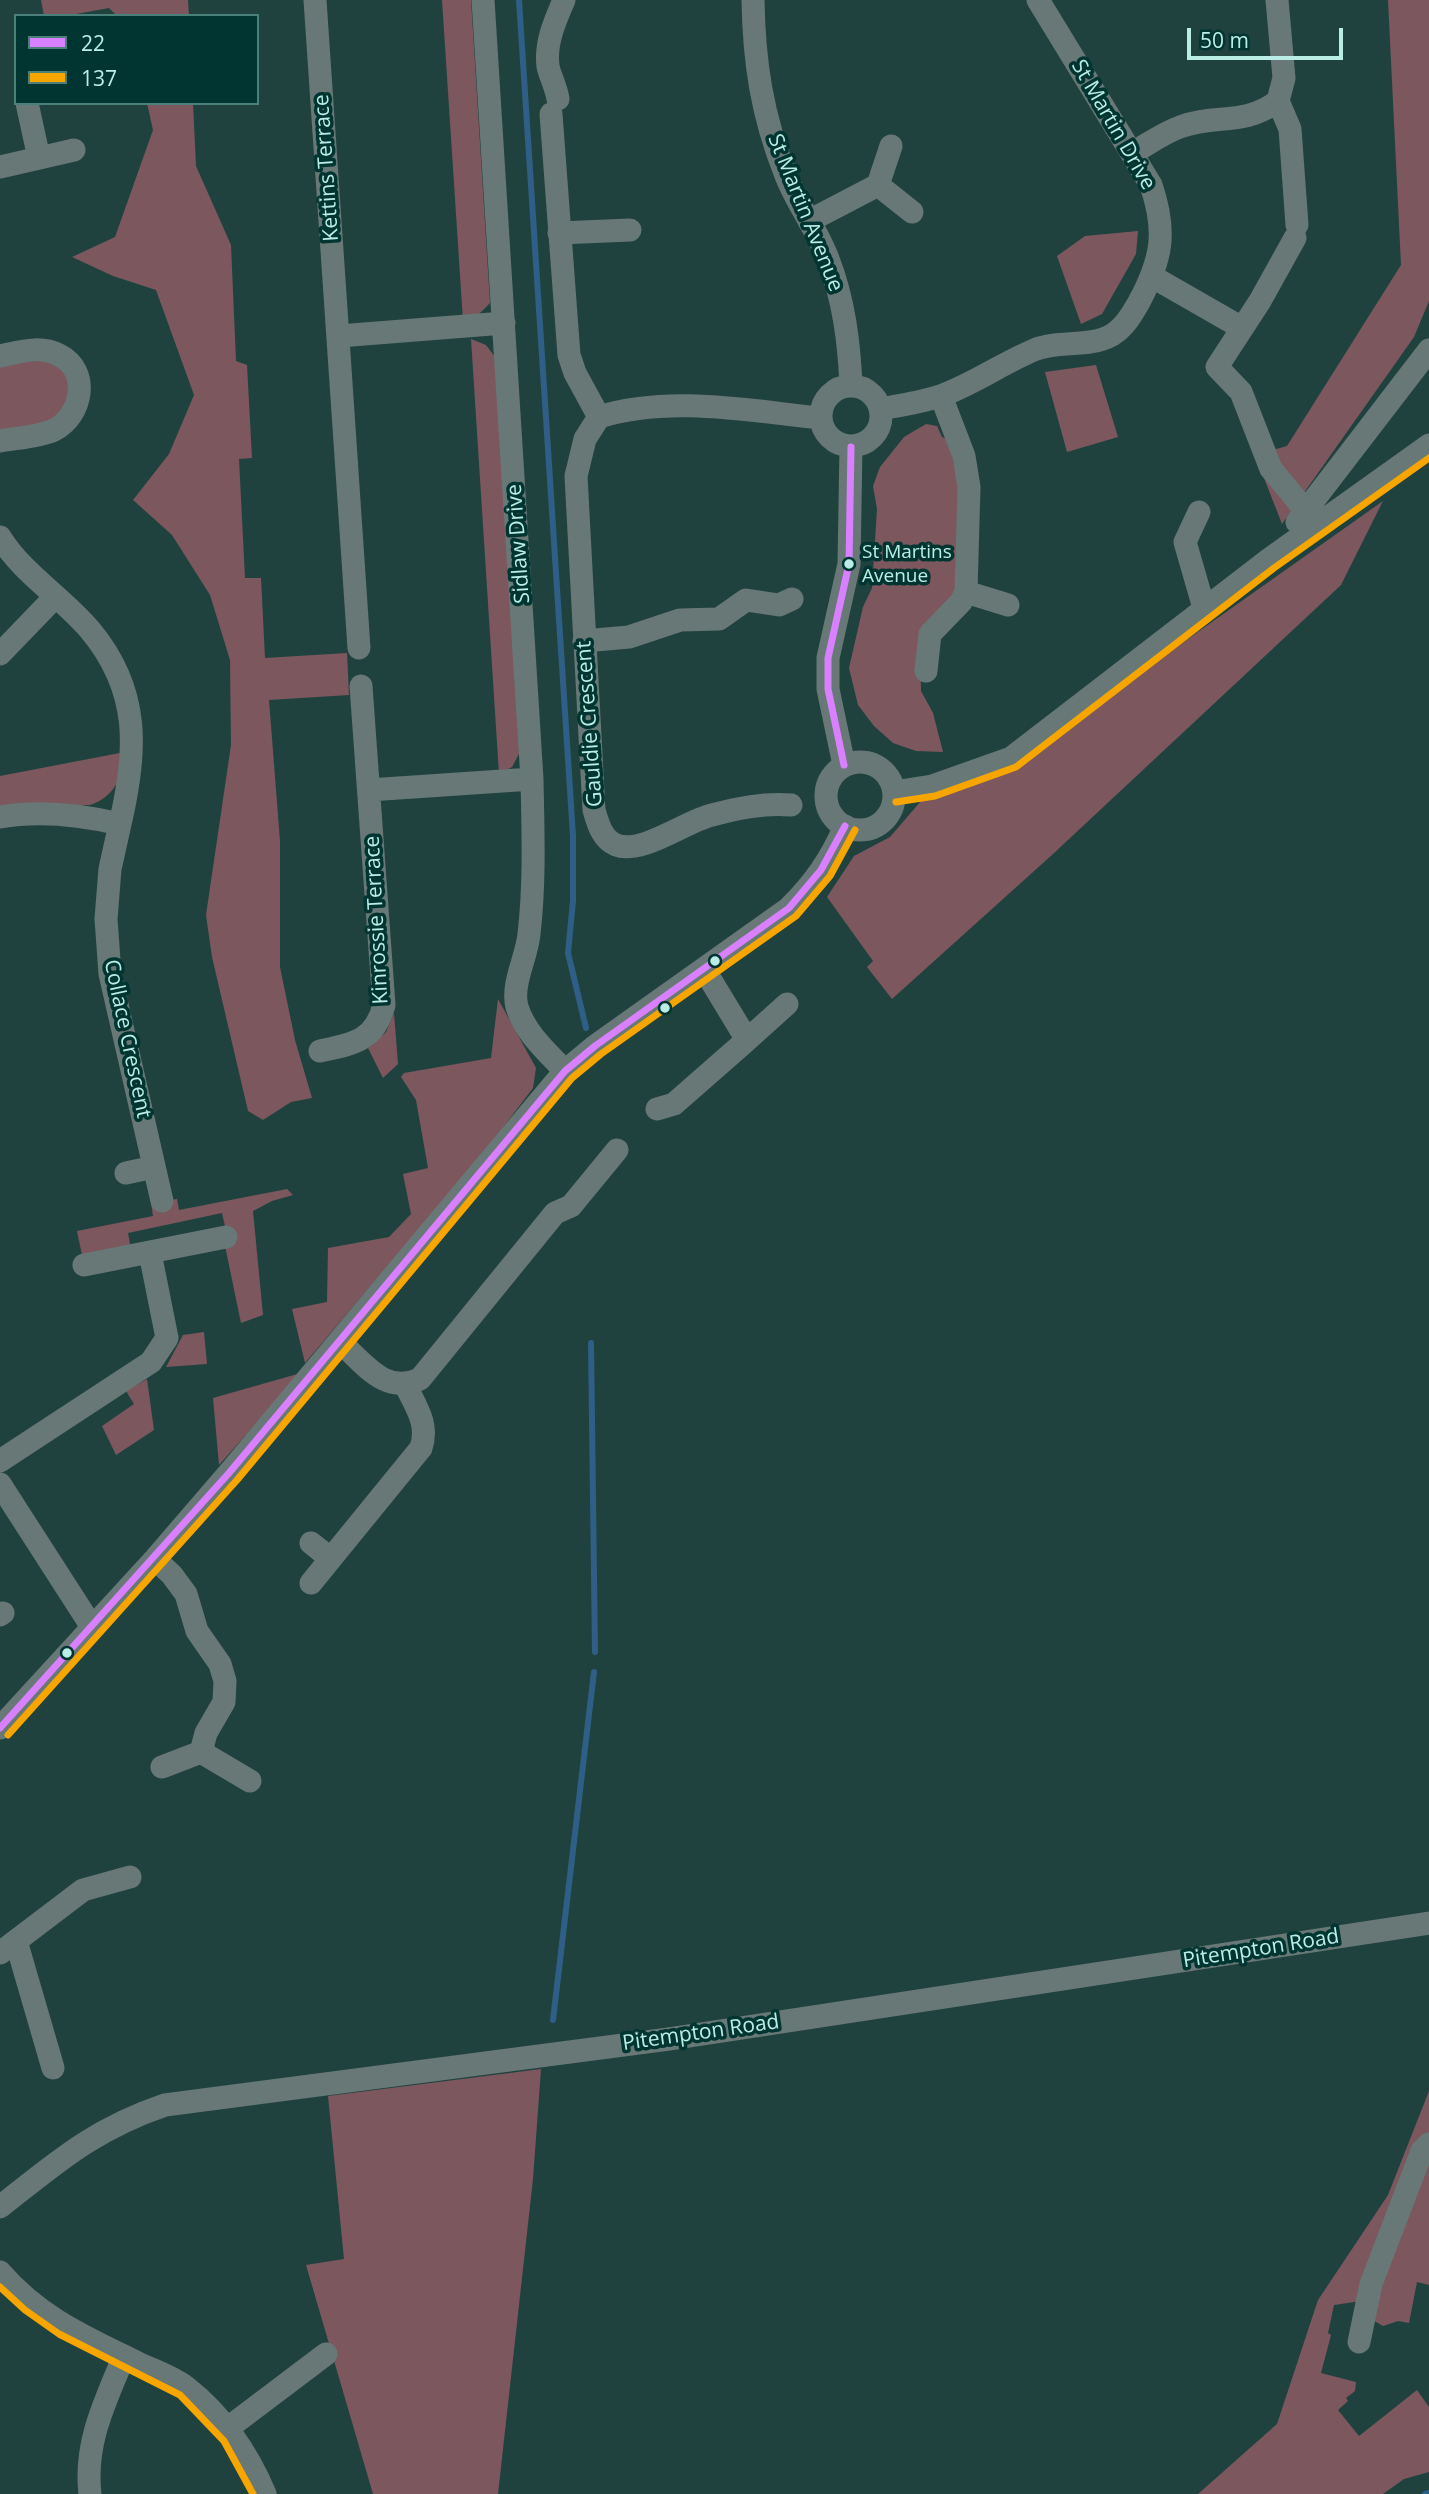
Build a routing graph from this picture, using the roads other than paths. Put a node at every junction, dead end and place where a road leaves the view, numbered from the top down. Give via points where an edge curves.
1 (315, 0) edge
2 (483, 0) edge
3 (753, 0) edge
4 (1038, 0) edge
5 (1277, 0) edge
6 (560, 10) edge
7 (1278, 101) junction
8 (27, 105) edge
9 (891, 146) dead end
10 (74, 150) dead end
11 (1132, 153) junction
12 (40, 158) junction
13 (0, 167) edge
14 (878, 185) junction
15 (912, 212) dead end
16 (809, 221) junction
17 (630, 230) dead end
18 (559, 233) junction
19 (1153, 277) junction
20 (504, 323) junction
21 (1242, 328) junction
22 (339, 336) junction
23 (1429, 350) edge
24 (0, 356) edge
25 (851, 385) junction
26 (942, 396) junction
27 (881, 409) junction
28 (599, 417) junction
29 (821, 418) junction
30 (0, 441) edge
31 (1429, 445) edge
32 (851, 447) junction
33 (1306, 511) junction
34 (1199, 512) dead end
35 (0, 537) edge
36 (1268, 560) junction
37 (966, 592) junction
38 (55, 597) junction
39 (792, 599) dead end
40 (1008, 605) dead end
41 (1204, 608) junction
42 (583, 641) junction
43 (359, 648) dead end
44 (0, 654) edge
45 (926, 671) dead end
46 (361, 686) dead end
47 (844, 765) junction
48 (532, 779) junction
49 (369, 790) junction
50 (894, 792) junction
51 (791, 805) dead end
52 (0, 817) edge
53 (120, 824) junction
54 (845, 826) junction
55 (704, 969) junction
56 (787, 1004) dead end
57 (747, 1040) junction
58 (320, 1051) dead end
59 (565, 1071) junction
60 (657, 1109) dead end
61 (617, 1150) dead end
62 (154, 1167) junction
63 (126, 1173) dead end
64 (162, 1200) dead end
65 (226, 1237) dead end
66 (150, 1253) junction
67 (84, 1265) dead end
68 (340, 1342) junction
69 (406, 1386) junction
70 (0, 1461) edge
71 (0, 1484) edge
72 (8, 1514) edge
73 (311, 1544) dead end
74 (330, 1558) junction
75 (155, 1559) junction
76 (311, 1583) dead end
77 (92, 1628) junction
78 (0, 1728) edge
79 (201, 1752) junction
80 (162, 1767) dead end
81 (250, 1782) dead end
82 (131, 1877) dead end
83 (1429, 1923) edge
84 (8, 1947) edge
85 (53, 2068) dead end
86 (1429, 2144) edge
87 (0, 2207) edge
88 (0, 2272) edge
89 (1359, 2342) dead end
90 (326, 2354) dead end
91 (124, 2356) junction
92 (228, 2428) junction
93 (90, 2494) edge
94 (265, 2494) edge

1 - 22 street, Kettins Terrace
2 - 20 street, Sidlaw Drive
3 - 16 street, St Martin Avenue via 754,54 769,124 785,175
4 - 11 street, St Martin Drive
5 - 7 street via 1284,78
6 - 18 street via 559,43 548,69 555,81
7 - 11 street via 1245,118 1179,127
7 - 21 street via 1290,129 1296,231
8 - 12 street
9 - 14 street
10 - 12 street
11 - 19 street, St Martin Drive via 1159,209 1160,254
12 - 13 street
14 - 15 street
14 - 16 street
16 - 25 street, St Martin Avenue via 828,258 841,302
17 - 18 street
18 - 28 street via 569,355
19 - 21 street
19 - 26 street, St Martin Drive via 1129,320 1113,334 1036,349
20 - 22 street
20 - 48 street, Sidlaw Drive
21 - 33 street via 1217,368 1241,392 1271,469
22 - 43 street, Kettins Terrace
23 - 33 street
24 - 30 street via 38,349 61,355 76,373 80,396 72,417 53,431
25 - 27 street via 870,392
25 - 29 street via 832,391
26 - 27 street, St Martin Drive
26 - 37 street via 964,456 969,487
27 - 32 street via 878,430 871,439
28 - 29 street via 694,405
28 - 42 street, Gauldie Crescent via 585,439 576,476
29 - 32 street via 827,435
31 - 36 street
32 - 47 street via 849,564 828,658 828,689
33 - 36 street
34 - 41 street via 1179,534
35 - 38 street, Collace Crescent via 11,555
36 - 41 street
37 - 40 street
37 - 45 street via 929,634
38 - 44 street
38 - 53 street, Collace Crescent via 89,630 109,658 131,722 134,751
39 - 42 street via 779,605 746,600 719,619 680,620 629,638
41 - 50 street via 1011,758 932,786
42 - 51 street, Gauldie Crescent via 594,810 601,833 615,845 633,848 710,815 761,803
46 - 49 street, Kinrossie Terrace
47 - 50 street via 866,762 876,766
47 - 54 street via 830,781 827,802 836,820
48 - 49 street
48 - 59 street, Sidlaw Drive via 529,937 516,1005 526,1028
49 - 58 street, Kinrossie Terrace via 384,1005 379,1026 360,1041
50 - 54 street via 888,815 880,824 869,829
52 - 53 street via 81,815
53 - 62 street, Collace Crescent via 106,919 110,974
54 - 55 street via 831,859 813,884 789,908
55 - 57 street
55 - 59 street
56 - 57 street
57 - 60 street via 674,1104
59 - 68 street
61 - 69 street via 571,1206 555,1213 420,1380
62 - 63 street
62 - 64 street, Collace Crescent
65 - 66 street
66 - 67 street
66 - 70 street via 167,1338 151,1362
68 - 69 street via 388,1383
68 - 75 street
69 - 74 street via 423,1421 421,1448
71 - 72 street
72 - 77 street
73 - 74 street
74 - 76 street
75 - 77 street
75 - 79 street via 186,1594 197,1631 220,1664 225,1681 224,1702 206,1732
77 - 78 street
79 - 80 street
79 - 81 street
82 - 84 street via 83,1891
83 - 87 street, Pitempton Road via 669,2039 164,2105 124,2118 85,2141
84 - 85 street
86 - 89 street via 1422,2151 1371,2284
88 - 91 street via 72,2333
90 - 92 street
91 - 92 street via 185,2386
91 - 93 street via 99,2415 89,2454
92 - 94 street

